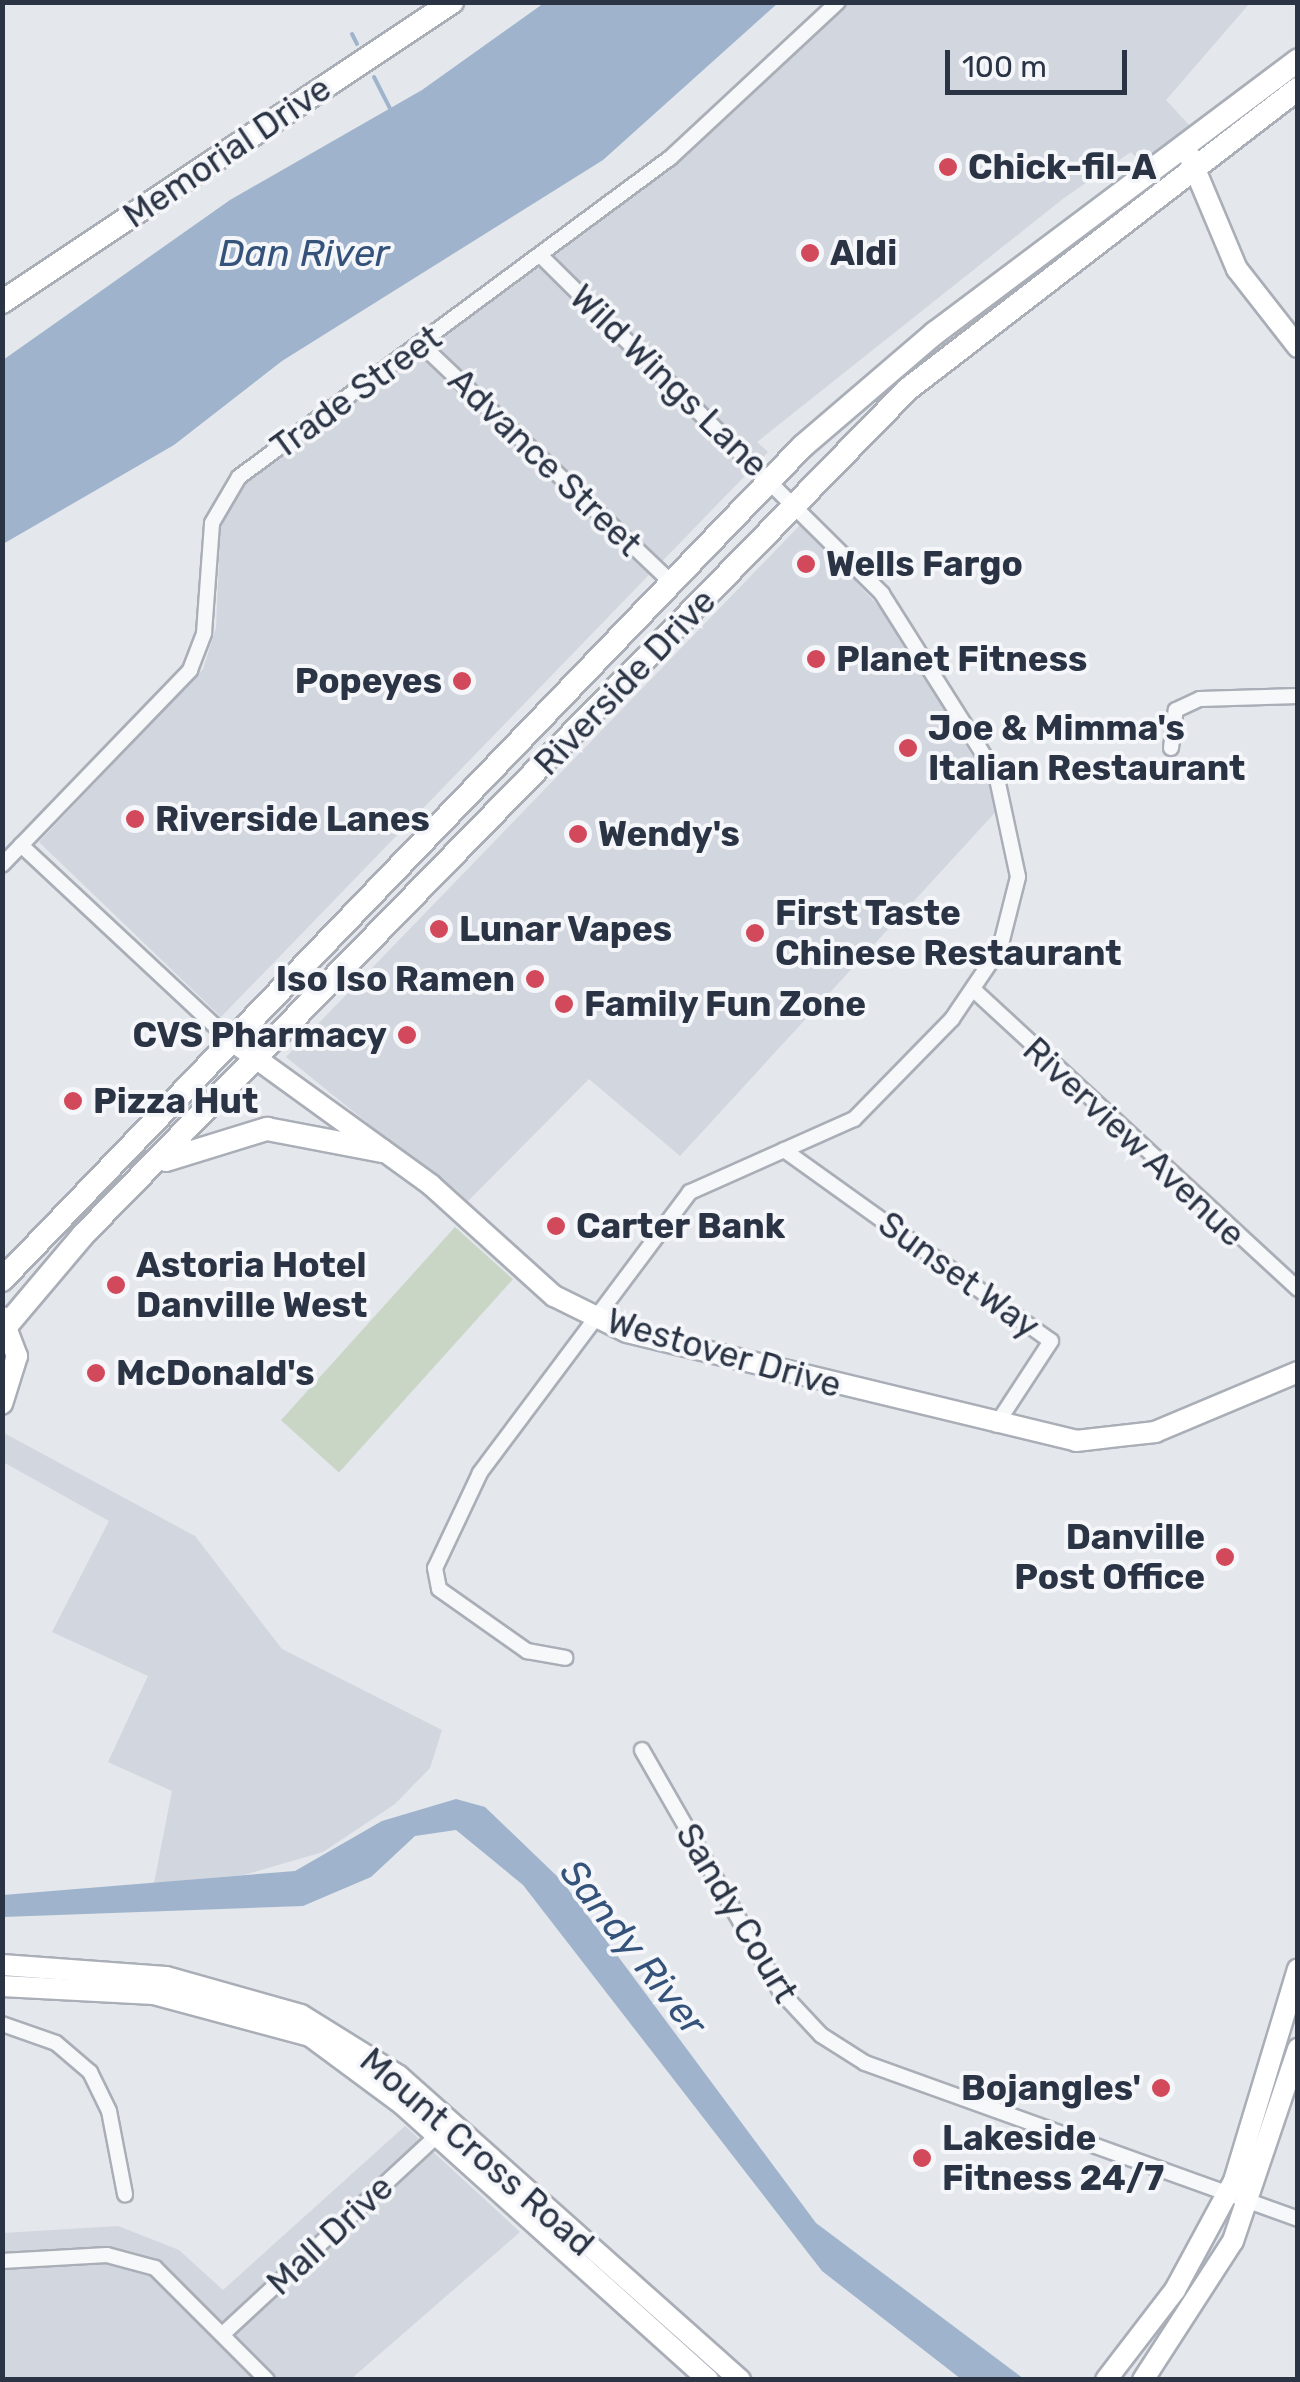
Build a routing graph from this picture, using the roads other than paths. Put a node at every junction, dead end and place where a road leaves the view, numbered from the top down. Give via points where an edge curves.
1 (452, 2) edge
2 (838, 2) edge
3 (1298, 60) edge
4 (1298, 89) edge
5 (1182, 146) junction
6 (1197, 166) junction
7 (542, 257) junction
8 (2, 302) edge
9 (422, 345) junction
10 (1298, 347) edge
11 (770, 478) junction
12 (797, 506) junction
13 (669, 580) junction
14 (1298, 696) edge
15 (1171, 748) dead end
16 (21, 845) junction
17 (2, 866) edge
18 (975, 991) junction
19 (228, 1038) junction
20 (258, 1057) junction
21 (784, 1150) junction
22 (382, 1151) junction
23 (146, 1172) junction
24 (2, 1280) edge
25 (1298, 1289) edge
26 (590, 1316) junction
27 (4, 1324) edge
28 (1298, 1372) edge
29 (2, 1404) edge
30 (994, 1427) junction
31 (566, 1658) dead end
32 (642, 1750) dead end
33 (2, 1965) edge
34 (1298, 1969) edge
35 (2, 1986) edge
36 (2, 2024) edge
37 (1298, 2050) edge
38 (437, 2136) junction
39 (125, 2194) dead end
40 (1240, 2194) junction
41 (1298, 2219) edge
42 (2, 2261) edge
43 (224, 2333) junction
44 (266, 2380) edge
45 (708, 2380) edge
46 (740, 2380) edge
47 (1106, 2380) edge
48 (1143, 2380) edge

1 - 8 main road, Memorial Drive
2 - 7 street, Trade Street via 670,158
3 - 5 main road, Riverside Drive
4 - 6 main road, Riverside Drive
5 - 6 main road
5 - 11 main road, Riverside Drive via 936,333
6 - 10 main road via 1237,269
6 - 12 main road, Riverside Drive via 908,389
7 - 9 street, Trade Street
7 - 11 street, Wild Wings Lane
9 - 13 street, Advance Street
9 - 16 street, Trade Street via 226,494 208,540 204,634 190,670
11 - 12 street, Wild Wings Lane
11 - 13 main road, Riverside Drive
12 - 18 street, Wild Wings Lane via 882,594 1005,795 1016,900
12 - 20 main road, Riverside Drive
13 - 19 main road, Riverside Drive
14 - 15 street via 1200,699 1176,710
16 - 17 street, Trade Street
16 - 19 street
18 - 21 street, Wild Wings Lane via 872,1106
18 - 25 street, Riverview Avenue
19 - 20 main road, Westover Drive
19 - 24 main road, Riverside Drive
20 - 22 main road, Westover Drive
20 - 23 main road, Riverside Drive
21 - 26 street, Wild Wings Lane via 690,1192
21 - 30 street, Sunset Way via 1051,1341
22 - 23 main road via 267,1130 196,1146
22 - 26 main road, Westover Drive via 528,1276
23 - 27 main road, Riverside Drive
26 - 30 main road, Westover Drive
26 - 31 street, Wild Wings Lane via 496,1446 435,1568 445,1596 527,1651
27 - 29 main road via 16,1372
28 - 30 main road, Westover Drive via 1134,1437 1076,1441
32 - 40 street, Sandy Court via 780,1991 821,2036 864,2063
33 - 46 main road, Mount Cross Road via 166,1977 301,2015 399,2076
34 - 40 main road
35 - 38 main road, Mount Cross Road via 154,1994 280,2022 337,2052
36 - 39 street via 48,2039 90,2072 109,2110
37 - 40 main road
38 - 43 street, Mall Drive
38 - 45 main road, Mount Cross Road
40 - 41 street, Sandy Court
40 - 47 main road
40 - 48 main road via 1213,2278
42 - 43 street via 132,2259 176,2280
43 - 44 street

